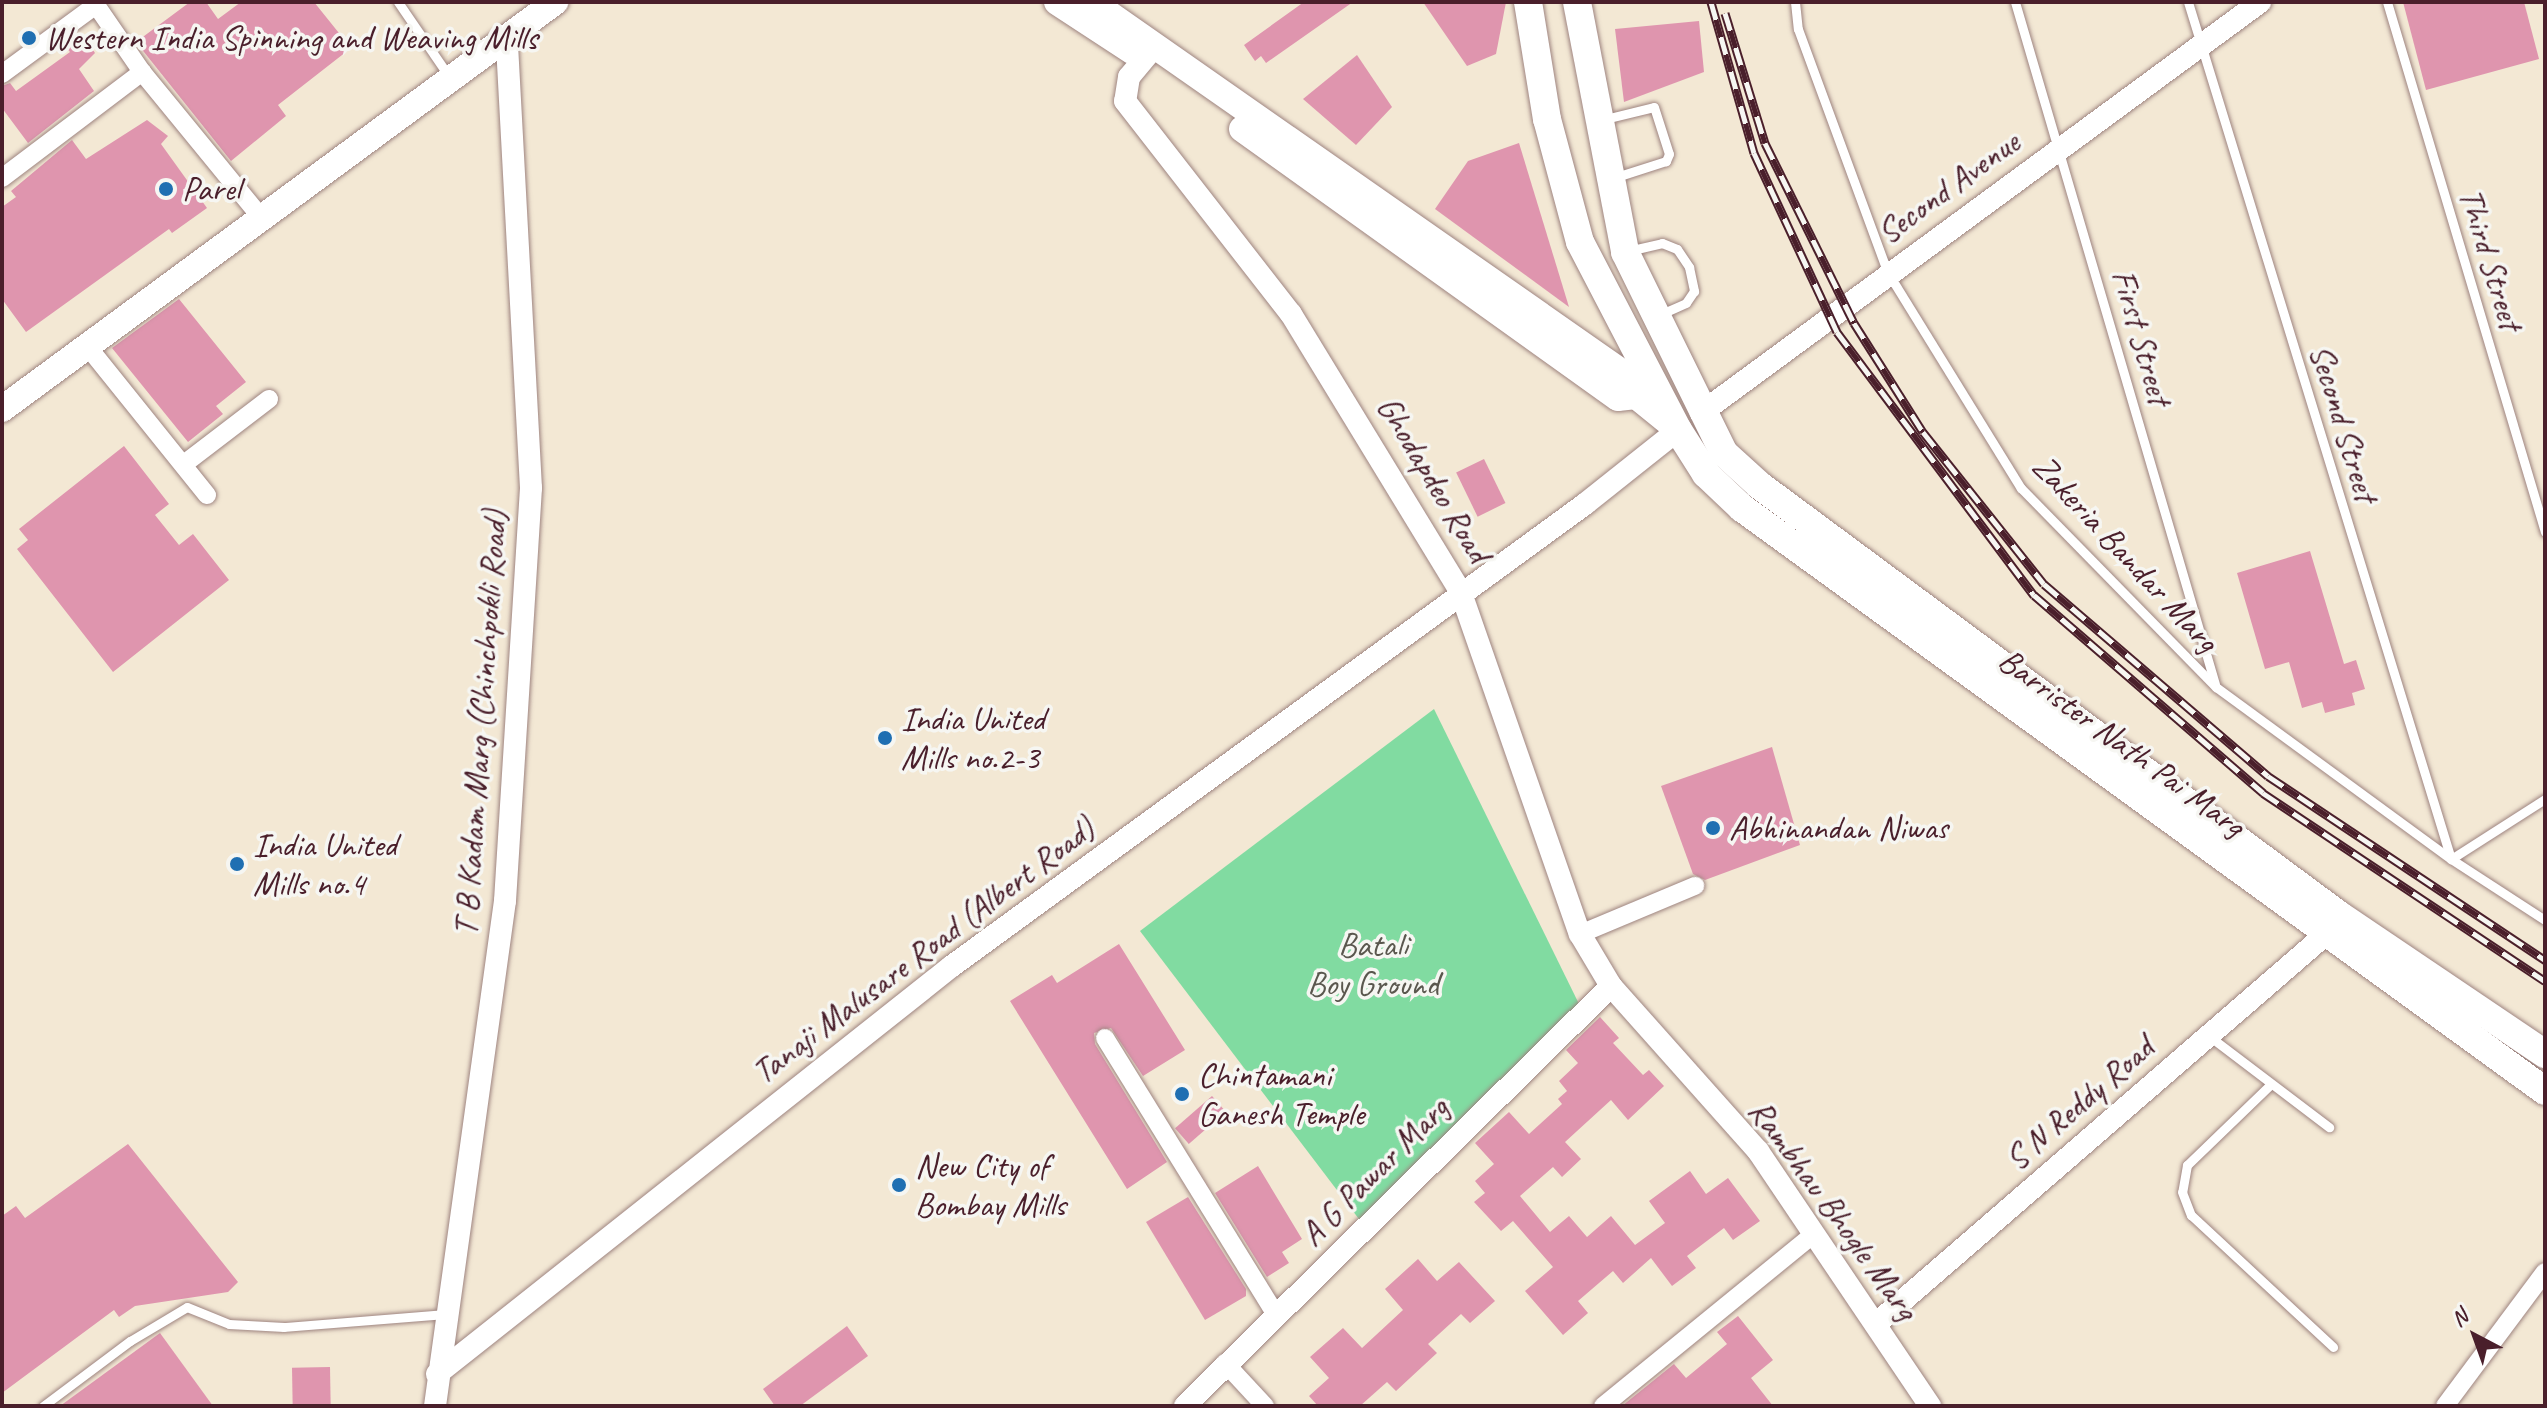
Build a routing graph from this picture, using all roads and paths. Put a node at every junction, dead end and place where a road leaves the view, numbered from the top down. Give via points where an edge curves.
1 (398, 2) edge
2 (555, 2) edge
3 (1057, 2) edge
4 (1092, 2) edge
5 (1528, 2) edge
6 (1577, 2) edge
7 (1795, 2) edge
8 (2015, 2) edge
9 (2188, 2) edge
10 (2260, 2) edge
11 (2387, 2) edge
12 (507, 41) junction
13 (2200, 42) junction
14 (1149, 53) junction
15 (142, 72) junction
16 (2, 74) edge
17 (452, 81) junction
18 (1598, 121) junction
19 (2060, 148) junction
20 (2, 178) edge
21 (1608, 179) junction
22 (263, 220) junction
23 (1625, 252) junction
24 (1888, 273) junction
25 (1656, 317) junction
26 (88, 347) junction
27 (269, 399) dead end
28 (2, 409) edge
29 (1701, 413) junction
30 (1678, 430) junction
31 (184, 464) junction
32 (207, 495) dead end
33 (2545, 532) edge
34 (1461, 593) junction
35 (2216, 687) junction
36 (2545, 799) edge
37 (2451, 859) junction
38 (1695, 886) dead end
39 (2545, 920) edge
40 (2334, 927) junction
41 (1580, 934) junction
42 (1611, 986) junction
43 (2209, 1036) junction
44 (1105, 1038) dead end
45 (2545, 1054) edge
46 (2271, 1084) junction
47 (2545, 1091) edge
48 (2329, 1127) dead end
49 (1814, 1234) junction
50 (2545, 1272) edge
51 (444, 1314) junction
52 (1276, 1315) junction
53 (1878, 1322) junction
54 (2333, 1347) dead end
55 (1225, 1363) junction
56 (437, 1374) junction
57 (43, 1406) edge
58 (435, 1406) edge
59 (1185, 1406) edge
60 (1265, 1406) edge
61 (1603, 1406) edge
62 (1930, 1406) edge
63 (2445, 1406) edge

1 - 17 lane
2 - 12 main road
3 - 14 main road
4 - 14 main road
5 - 30 main road, Barrister Nath Pai Marg via 1547,119 1580,242
6 - 18 main road, Barrister Nath Pai Marg
7 - 24 lane, Zakeria Bandar Marg via 1798,29
8 - 19 lane, First Street
9 - 13 lane, Second Street
10 - 13 street, Second Avenue
11 - 33 lane, Third Street
12 - 17 main road
12 - 51 street, T B Kadam Marg (Chinchpokli Road) via 531,488 505,901
13 - 19 street, Second Avenue
13 - 37 lane, Second Street
14 - 30 main road via 1629,377 1636,396
14 - 34 street, Ghodapdeo Road via 1125,88 1132,112 1291,314
15 - 16 street via 96,5
15 - 20 street
15 - 22 street
17 - 22 main road
18 - 21 main road, Barrister Nath Pai Marg
18 - 21 lane via 1654,107 1669,154 1663,163
19 - 24 street, Second Avenue
19 - 35 lane, First Street
21 - 23 main road, Barrister Nath Pai Marg
22 - 26 main road
23 - 25 main road, Barrister Nath Pai Marg
23 - 25 lane via 1662,243 1677,249 1689,267 1694,291 1686,303
24 - 29 street, Second Avenue
24 - 35 lane, Zakeria Bandar Marg via 2021,488
25 - 29 main road, Barrister Nath Pai Marg
26 - 28 main road
26 - 31 street
27 - 31 street
29 - 30 street, Second Avenue
29 - 40 main road, Barrister Nath Pai Marg via 1724,453 1759,485
30 - 34 street, Tanaji Malusare Road (Albert Road)
30 - 40 main road, Barrister Nath Pai Marg via 1706,474 1742,508
31 - 32 street
34 - 41 street, Ghodapdeo Road
34 - 56 street, Tanaji Malusare Road (Albert Road) via 952,966
35 - 37 lane, Zakeria Bandar Marg
36 - 37 lane
37 - 39 lane, Zakeria Bandar Marg
38 - 41 street
40 - 43 street, S N Reddy Road
40 - 45 main road, Barrister Nath Pai Marg
40 - 47 main road, Barrister Nath Pai Marg
41 - 42 street, Ghodapdeo Road
42 - 49 street, Rambhau Bhogle Marg via 1758,1151
42 - 52 street, A G Pawar Marg
43 - 46 lane
43 - 53 street, S N Reddy Road
44 - 52 street
46 - 48 lane
46 - 54 lane via 2187,1165 2182,1192 2191,1215
49 - 53 street, Rambhau Bhogle Marg
49 - 61 street
50 - 63 street
51 - 56 street, T B Kadam Marg (Chinchpokli Road)
51 - 57 lane via 284,1327 229,1324 187,1307 130,1341
52 - 55 street, A G Pawar Marg
53 - 62 street, Rambhau Bhogle Marg
55 - 59 street, A G Pawar Marg
55 - 60 street
56 - 58 street, T B Kadam Marg (Chinchpokli Road)

